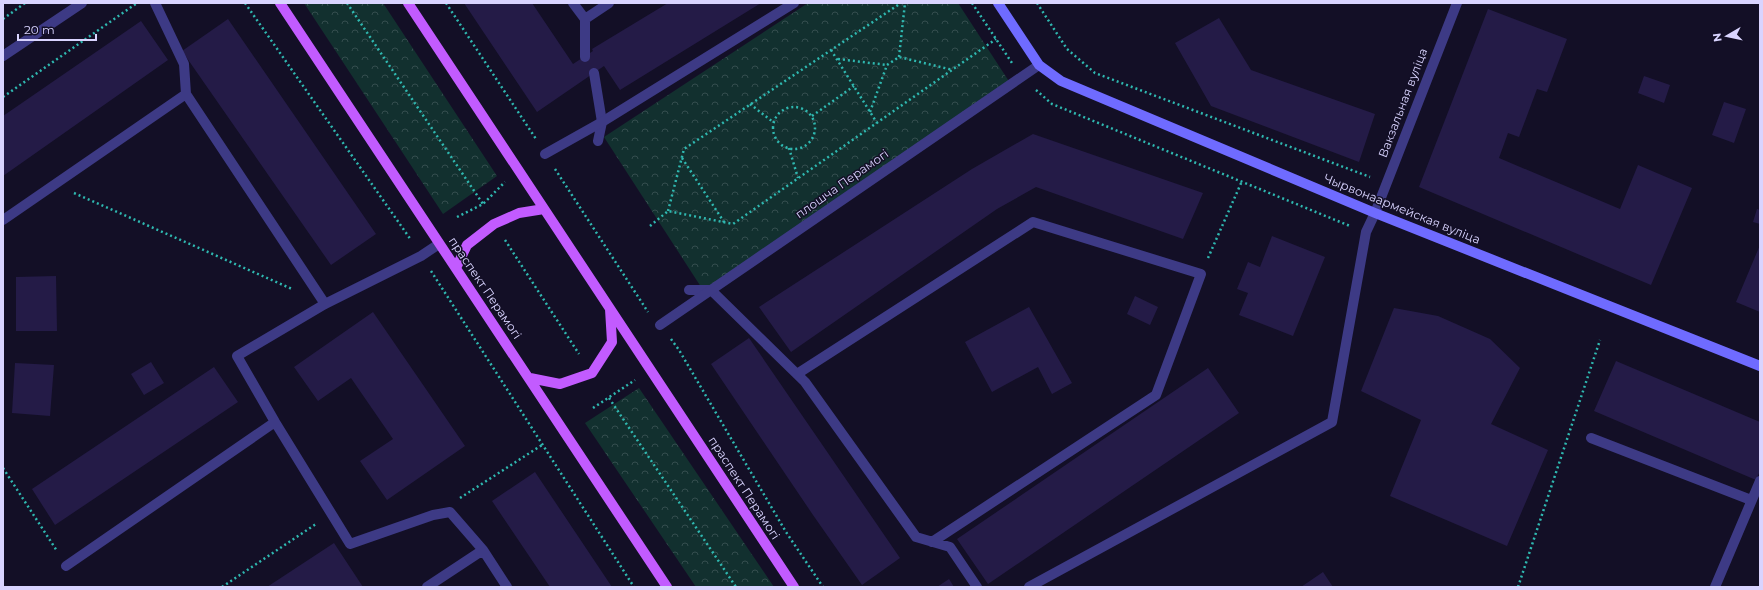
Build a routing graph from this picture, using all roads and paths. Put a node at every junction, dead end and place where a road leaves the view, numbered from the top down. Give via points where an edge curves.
1 (25, 3) edge
2 (82, 3) edge
3 (137, 3) edge
4 (154, 3) edge
5 (245, 3) edge
6 (280, 3) edge
7 (347, 3) edge
8 (408, 3) edge
9 (573, 3) edge
10 (609, 3) edge
11 (794, 3) edge
12 (900, 3) edge
13 (905, 3) edge
14 (998, 3) edge
15 (1037, 3) edge
16 (1457, 3) edge
17 (3, 18) edge
18 (584, 19) junction
19 (996, 39) dead end
20 (831, 50) junction
21 (3, 56) edge
22 (585, 57) dead end
23 (899, 57) junction
24 (837, 59) junction
25 (887, 65) junction
26 (1039, 65) junction
27 (953, 70) junction
28 (594, 73) dead end
29 (854, 86) junction
30 (186, 94) junction
31 (3, 97) edge
32 (750, 104) junction
33 (870, 112) junction
34 (812, 116) junction
35 (602, 122) junction
36 (773, 122) junction
37 (877, 123) junction
38 (598, 141) dead end
39 (789, 148) junction
40 (545, 154) dead end
41 (681, 158) junction
42 (798, 178) junction
43 (506, 181) dead end
44 (1242, 182) dead end
45 (1386, 184) junction
46 (55, 185) junction
47 (483, 204) junction
48 (544, 209) junction
49 (668, 211) junction
50 (1374, 213) junction
51 (457, 217) dead end
52 (3, 220) edge
53 (724, 222) junction
54 (650, 226) dead end
55 (505, 239) dead end
56 (439, 244) junction
57 (421, 256) junction
58 (456, 268) junction
59 (1201, 274) junction
60 (689, 290) dead end
61 (711, 290) junction
62 (296, 291) dead end
63 (325, 304) junction
64 (610, 309) junction
65 (660, 325) joint
66 (1600, 340) dead end
67 (579, 354) dead end
68 (1760, 366) edge
69 (797, 374) junction
70 (530, 378) junction
71 (637, 378) dead end
72 (609, 398) junction
73 (593, 408) dead end
74 (275, 422) junction
75 (1591, 438) dead end
76 (542, 445) junction
77 (3, 468) edge
78 (1760, 481) edge
79 (478, 486) dead end
80 (1751, 500) junction
81 (332, 514) junction
82 (932, 542) junction
83 (483, 550) junction
84 (66, 566) joint
85 (222, 587) edge
86 (427, 587) edge
87 (507, 587) edge
88 (634, 587) edge
89 (667, 587) edge
90 (736, 587) edge
91 (794, 587) edge
92 (823, 587) edge
93 (977, 587) edge
94 (1029, 587) edge
95 (1518, 587) edge
96 (1715, 587) edge

1 - 17 path
2 - 21 street
3 - 31 path
4 - 30 street via 184,64
5 - 57 path
6 - 56 main road, праспект Перамогі
7 - 47 path
8 - 48 main road, праспект Перамогі
9 - 18 street
10 - 18 street
11 - 35 street
12 - 20 path
13 - 23 path
14 - 26 street
15 - 45 path via 1067,49 1096,73
16 - 45 street, Вакзальная вуліца
18 - 22 street
19 - 27 path
20 - 24 path
20 - 32 path
23 - 25 path
23 - 27 path
24 - 25 path
24 - 29 path
25 - 33 path
26 - 50 street, Чырвонаармейская вуліца via 1061,81
26 - 61 street, плошча Перамогі
27 - 37 path
28 - 35 street
29 - 33 path
29 - 34 path
30 - 46 street
30 - 63 street
32 - 36 path
32 - 41 path via 684,149
33 - 37 path
34 - 36 path via 807,110 793,106 781,111
34 - 39 path via 816,130 814,137 803,147
35 - 38 street
35 - 40 street
36 - 39 path via 774,135
37 - 42 path
39 - 42 path
41 - 49 path
41 - 53 path
42 - 53 path via 732,224
43 - 47 path
44 - 59 path
45 - 50 street, Вакзальная вуліца
46 - 52 street
46 - 62 path
47 - 51 path
48 - 58 main road via 519,212 494,224 467,245
48 - 64 main road, праспект Перамогі
49 - 53 path
49 - 54 path
50 - 68 street, Чырвонаармейская вуліца
50 - 94 street, Вакзальная вуліца via 1366,232 1332,422
55 - 67 path
56 - 57 street
56 - 58 main road, праспект Перамогі
57 - 63 street
57 - 76 path
58 - 70 main road, праспект Перамогі
59 - 69 street via 1033,222
59 - 82 street via 1156,395
60 - 61 street
61 - 65 street, плошча Перамогі
61 - 69 street
63 - 74 street via 237,356
64 - 70 main road via 612,342 592,373 560,384
64 - 91 main road, праспект Перамогі
65 - 92 path via 679,350 786,532
66 - 95 path
69 - 82 street via 916,537
70 - 89 main road, праспект Перамогі
71 - 72 path
72 - 73 path
72 - 90 path
74 - 81 street
74 - 84 street
75 - 80 street
76 - 79 path
76 - 88 path
77 - 84 path
78 - 80 street
80 - 96 street
81 - 83 street via 350,544 433,514 450,512
81 - 85 path
82 - 93 street via 950,547
83 - 86 street
83 - 87 street

